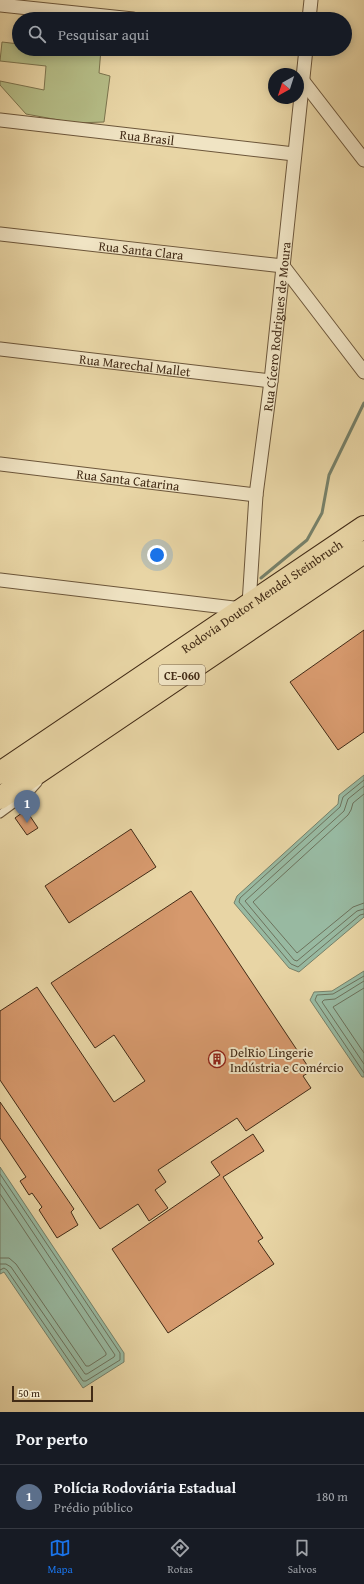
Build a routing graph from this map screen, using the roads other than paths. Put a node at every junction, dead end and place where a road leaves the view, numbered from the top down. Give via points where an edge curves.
1 (311, 0) edge
2 (0, 5) edge
3 (66, 12) edge
4 (310, 12) edge
5 (305, 56) edge
6 (304, 70) edge
7 (304, 82) edge
8 (300, 104) edge
9 (0, 120) edge
10 (294, 154) junction
11 (364, 160) edge
12 (0, 234) edge
13 (283, 266) junction
14 (0, 349) edge
15 (364, 372) edge
16 (271, 380) junction
17 (0, 464) edge
18 (256, 495) junction
19 (364, 527) edge
20 (364, 552) edge
21 (0, 580) edge
22 (246, 606) junction
23 (52, 763) junction
24 (21, 766) edge
25 (0, 798) edge
26 (0, 814) edge

1 - 4 street
2 - 3 street
5 - 6 street, Rua Cícero Rodrigues de Moura
7 - 11 street
8 - 10 street, Rua Cícero Rodrigues de Moura
9 - 10 street, Rua Brasil
10 - 13 street, Rua Cícero Rodrigues de Moura
12 - 13 street, Rua Santa Clara
13 - 15 street
13 - 16 street, Rua Cícero Rodrigues de Moura
14 - 16 street, Rua Marechal Mallet
16 - 18 street, Rua Cícero Rodrigues de Moura
17 - 18 street, Rua Santa Catarina
18 - 22 street, Rua Cícero Rodrigues de Moura
19 - 22 highway, Rodovia Doutor Mendel Steinbruch / CE-060
20 - 23 highway, Rodovia Doutor Mendel Steinbruch / CE-060
21 - 22 street
22 - 24 highway, Rodovia Doutor Mendel Steinbruch / CE-060
23 - 24 highway, Rodovia Doutor Mendel Steinbruch / CE-060
23 - 26 lane via 30,792
24 - 25 highway, Rodovia Doutor Mendel Steinbruch / CE-060

